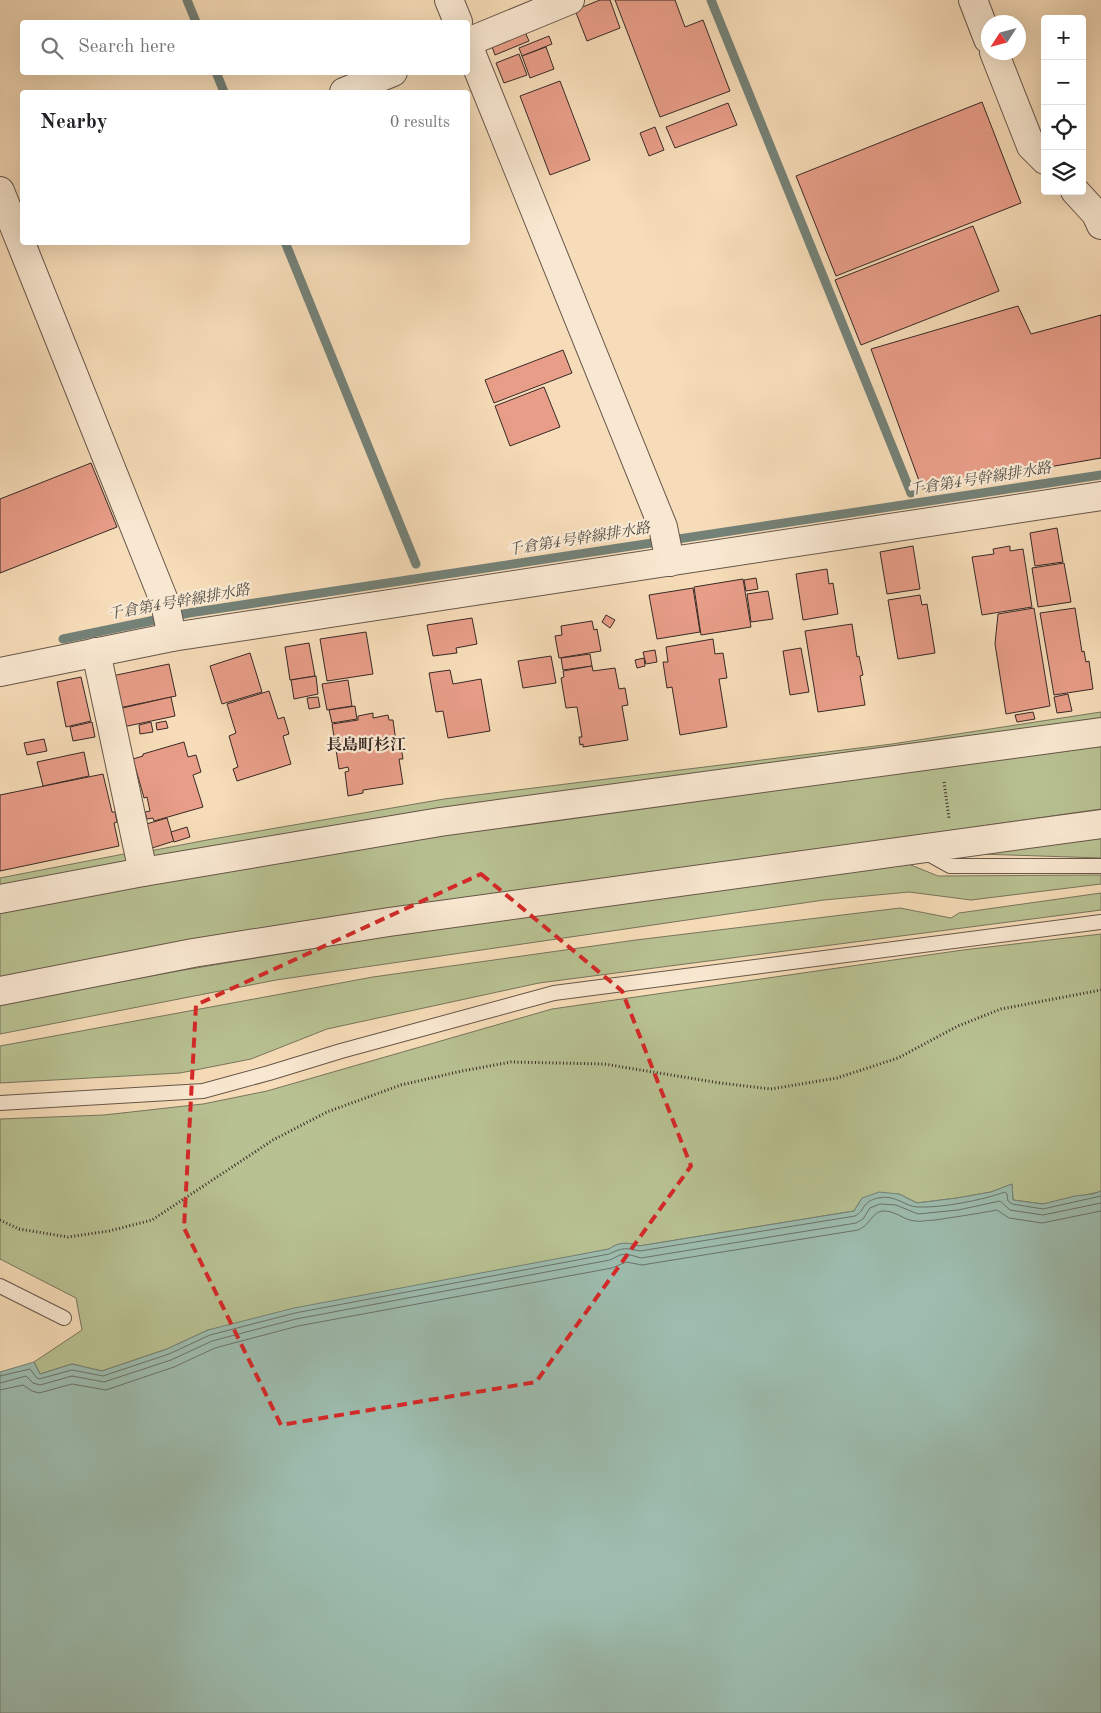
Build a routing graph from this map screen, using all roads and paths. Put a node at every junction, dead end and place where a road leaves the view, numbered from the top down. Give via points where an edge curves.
1 (449, 0) edge
2 (570, 0) edge
3 (973, 0) edge
4 (457, 20) edge
5 (981, 20) edge
6 (470, 43) edge
7 (470, 49) edge
8 (997, 60) edge
9 (386, 75) edge
10 (349, 90) edge
11 (1041, 156) edge
12 (0, 191) edge
13 (1078, 195) edge
14 (1101, 226) edge
15 (12, 228) edge
16 (1101, 496) edge
17 (669, 558) junction
18 (172, 633) junction
19 (96, 652) junction
20 (0, 672) edge
21 (1101, 732) edge
22 (944, 785) dead end
23 (949, 820) dead end
24 (1101, 824) edge
25 (920, 850) junction
26 (1101, 866) edge
27 (143, 872) junction
28 (0, 899) edge
29 (1101, 922) edge
30 (1101, 990) edge
31 (0, 991) edge
32 (0, 1103) edge
33 (0, 1220) edge
34 (0, 1286) edge
35 (64, 1318) dead end

1 - 4 street
2 - 6 street
3 - 5 street
7 - 17 street via 663,527
8 - 11 street via 1032,146
9 - 10 street
12 - 15 street
13 - 14 street via 1096,214
15 - 18 street via 166,603
16 - 17 street
17 - 18 street
18 - 19 street
19 - 20 street
19 - 27 street
21 - 27 street via 440,822
22 - 23 path
24 - 25 street
25 - 26 lane via 950,866
25 - 31 street via 389,922 193,953
27 - 28 street
29 - 32 lane via 554,993 203,1091
30 - 33 path via 1001,1009 958,1026 898,1058 837,1078 771,1088 604,1064 511,1062 462,1071 401,1085 327,1112 273,1140 152,1220 68,1237 19,1229
34 - 35 lane

